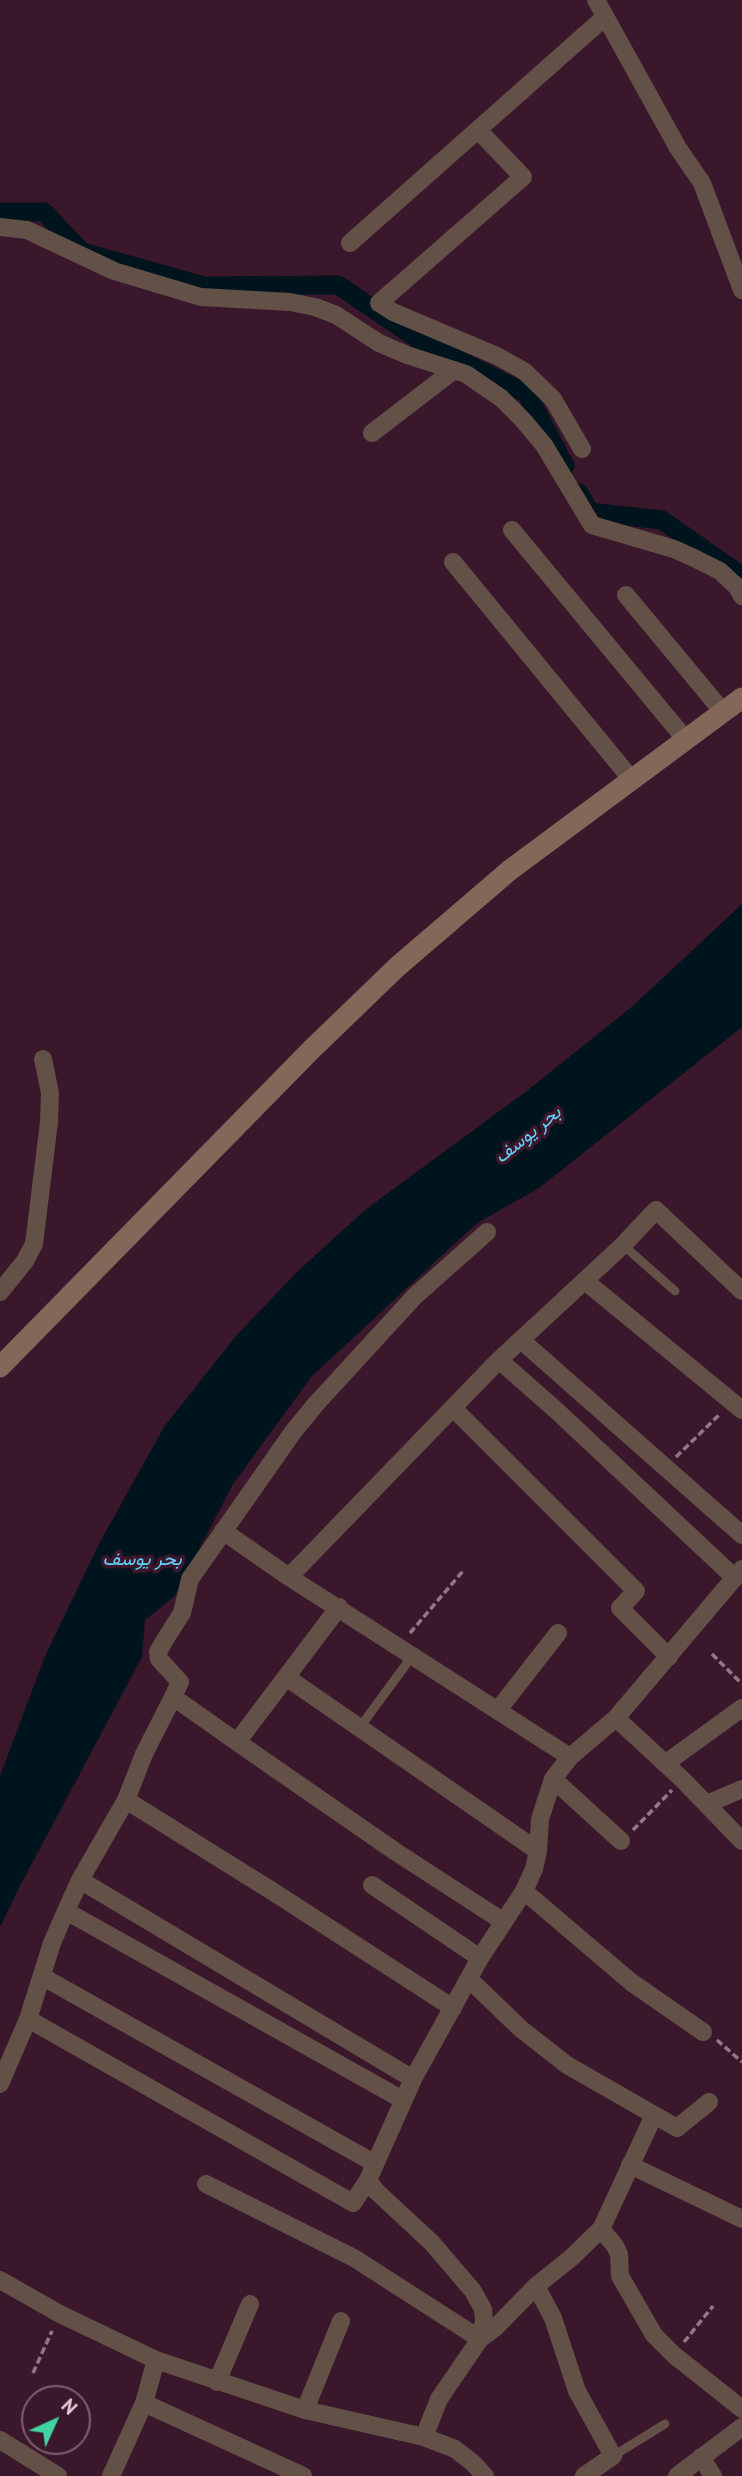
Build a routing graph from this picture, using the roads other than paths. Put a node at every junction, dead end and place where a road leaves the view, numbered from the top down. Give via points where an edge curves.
1 (596, 0) edge
2 (605, 17) junction
3 (478, 130) junction
4 (0, 227) edge
5 (350, 243) dead end
6 (742, 290) edge
7 (454, 370) junction
8 (372, 433) dead end
9 (582, 449) dead end
10 (512, 530) dead end
11 (453, 562) dead end
12 (626, 595) dead end
13 (742, 596) edge
14 (742, 698) edge
15 (723, 712) junction
16 (686, 740) junction
17 (632, 780) junction
18 (43, 1059) dead end
19 (487, 1232) dead end
20 (623, 1245) junction
21 (584, 1280) junction
22 (674, 1291) dead end
23 (742, 1291) edge
24 (0, 1292) edge
25 (521, 1340) junction
26 (499, 1360) junction
27 (1, 1363) edge
28 (737, 1406) edge
29 (453, 1408) junction
30 (223, 1531) junction
31 (742, 1535) edge
32 (738, 1574) edge
33 (289, 1577) junction
34 (339, 1607) junction
35 (558, 1633) dead end
36 (406, 1650) junction
37 (669, 1657) junction
38 (286, 1677) junction
39 (173, 1697) junction
40 (742, 1707) edge
41 (498, 1710) junction
42 (616, 1718) junction
43 (360, 1727) junction
44 (237, 1742) junction
45 (569, 1757) junction
46 (666, 1763) junction
47 (553, 1779) junction
48 (742, 1789) edge
49 (126, 1800) junction
50 (707, 1804) junction
51 (621, 1841) road end
52 (742, 1841) edge
53 (538, 1851) junction
54 (80, 1880) junction
55 (372, 1885) dead end
56 (524, 1891) junction
57 (66, 1911) junction
58 (504, 1922) junction
59 (480, 1958) junction
60 (43, 1976) junction
61 (469, 1979) junction
62 (453, 2008) junction
63 (27, 2019) junction
64 (703, 2032) road end
65 (414, 2079) junction
66 (0, 2084) edge
67 (403, 2100) junction
68 (709, 2102) dead end
69 (654, 2115) junction
70 (630, 2165) junction
71 (371, 2172) junction
72 (206, 2184) dead end
73 (742, 2219) edge
74 (601, 2229) junction
75 (0, 2280) edge
76 (536, 2286) junction
77 (250, 2304) dead end
78 (341, 2321) dead end
79 (480, 2339) junction
80 (156, 2360) junction
81 (217, 2382) junction
82 (144, 2403) junction
83 (742, 2409) edge
84 (305, 2410) junction
85 (665, 2424) dead end
86 (742, 2427) edge
87 (424, 2437) junction
88 (0, 2440) edge
89 (613, 2456) junction
90 (701, 2457) junction
91 (58, 2476) edge
92 (111, 2476) edge
93 (303, 2476) edge
94 (485, 2476) edge
95 (584, 2476) edge
96 (677, 2476) edge
97 (713, 2476) edge

1 - 2 street
2 - 3 street
2 - 6 street via 702,183
3 - 5 street
3 - 9 street via 523,177 379,303 524,371 552,399
4 - 7 street via 27,230 114,271 201,297 315,307 380,343
7 - 8 street
7 - 13 street via 493,393 523,420 593,525 694,558 720,571
10 - 16 street
11 - 17 street
12 - 15 street
14 - 15 street
15 - 16 street
16 - 17 street
17 - 27 street via 510,870 397,967
18 - 24 street via 50,1093 49,1122 34,1244
19 - 30 street via 415,1296 315,1405
20 - 21 street
20 - 22 lane
20 - 23 street via 656,1210
21 - 25 street
21 - 28 street
25 - 26 street
25 - 31 street
26 - 29 street
26 - 32 street
29 - 33 street
29 - 37 street via 636,1591 620,1608
30 - 33 street
30 - 39 street via 190,1579 182,1613 159,1652 162,1665 180,1682
32 - 37 street
33 - 34 street
34 - 36 street
34 - 38 street
35 - 41 street
36 - 41 street
36 - 43 lane
37 - 42 street
38 - 43 street
38 - 44 street
39 - 44 street
39 - 49 street
40 - 46 street
41 - 45 street
42 - 45 street
42 - 46 street
43 - 53 street
44 - 58 street
45 - 47 street
46 - 50 street
47 - 51 street
47 - 53 street via 540,1819
48 - 50 street
49 - 54 street
49 - 62 street
50 - 52 street
53 - 56 street
54 - 57 street
54 - 65 street
55 - 59 street
56 - 58 street
56 - 64 street via 631,1982
57 - 60 street
57 - 67 street
58 - 59 street
59 - 61 street
60 - 63 street
60 - 71 street
61 - 62 street
61 - 69 street via 567,2065
62 - 65 street
63 - 66 street
63 - 71 street via 353,2203
65 - 67 street
67 - 71 street
68 - 69 street via 677,2128
69 - 70 street
70 - 73 street
70 - 74 street
71 - 79 street via 473,2291 484,2321
72 - 79 street via 354,2258
74 - 76 street
74 - 83 street via 615,2246 620,2276 654,2335
75 - 80 street
76 - 79 street
76 - 89 street via 553,2318 577,2391
77 - 81 street
78 - 84 street
79 - 87 street via 439,2399
80 - 81 street
80 - 82 street
81 - 84 street
82 - 92 street
82 - 93 street
84 - 87 street
85 - 89 lane
86 - 90 street
87 - 94 street via 455,2449
88 - 91 street
89 - 95 street
90 - 96 street
90 - 97 street

